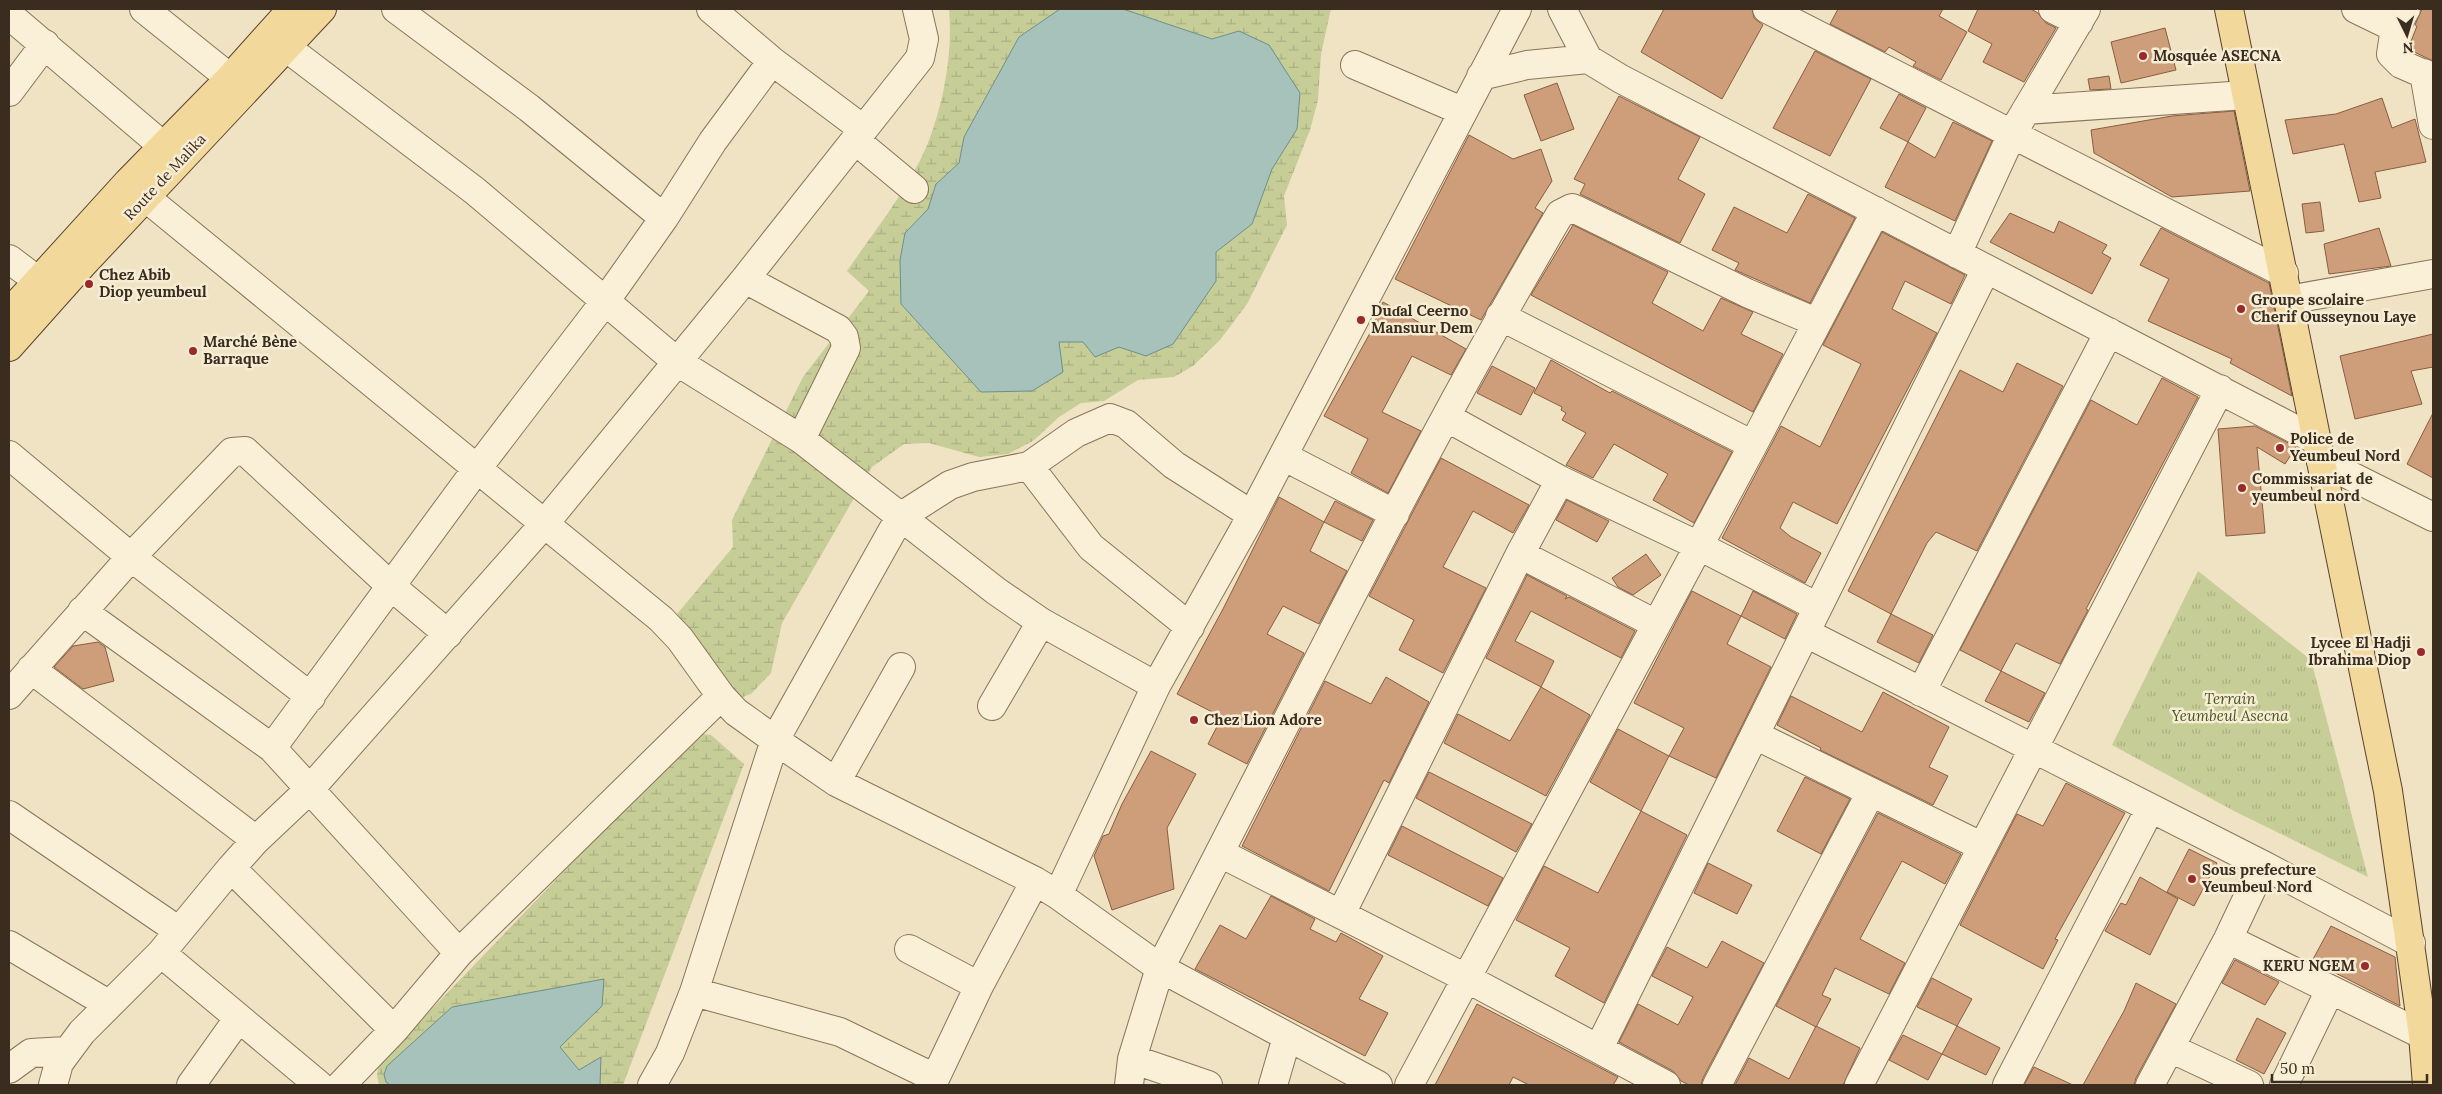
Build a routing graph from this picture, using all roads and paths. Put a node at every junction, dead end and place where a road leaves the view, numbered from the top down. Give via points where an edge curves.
1 (144, 9) edge
2 (292, 9) edge
3 (322, 9) edge
4 (396, 9) edge
5 (711, 9) edge
6 (917, 9) edge
7 (1516, 9) edge
8 (1562, 9) edge
9 (1767, 9) edge
10 (2053, 9) edge
11 (2229, 9) edge
12 (2356, 9) edge
13 (9, 15) edge
14 (2082, 15) edge
15 (2400, 18) edge
16 (45, 44) junction
17 (287, 48) junction
18 (1588, 59) junction
19 (772, 61) junction
20 (1356, 65) dead end
21 (1480, 76) junction
22 (2429, 76) edge
23 (230, 78) junction
24 (9, 92) edge
25 (2246, 95) junction
26 (2026, 110) junction
27 (1462, 111) junction
28 (2433, 125) edge
29 (859, 134) junction
30 (2012, 134) junction
31 (163, 146) junction
32 (914, 189) dead end
33 (146, 197) junction
34 (1876, 211) junction
35 (664, 218) junction
36 (1957, 254) junction
37 (9, 260) edge
38 (1986, 268) junction
39 (2284, 273) junction
40 (2433, 274) edge
41 (745, 279) junction
42 (37, 280) junction
43 (606, 300) junction
44 (2288, 300) junction
45 (9, 313) edge
46 (1500, 316) junction
47 (1816, 322) junction
48 (2109, 332) junction
49 (9, 347) edge
50 (676, 361) junction
51 (2220, 390) junction
52 (1446, 417) junction
53 (801, 439) junction
54 (1753, 445) junction
55 (2319, 451) junction
56 (9, 455) edge
57 (1283, 456) junction
58 (1028, 466) junction
59 (476, 470) junction
60 (1560, 480) junction
61 (1395, 514) junction
62 (1252, 515) junction
63 (2433, 516) edge
64 (900, 517) junction
65 (545, 523) junction
66 (1697, 545) junction
67 (1520, 554) junction
68 (131, 557) junction
69 (392, 587) junction
70 (1818, 607) junction
71 (82, 611) junction
72 (1042, 622) junction
73 (1656, 624) junction
74 (1190, 627) junction
75 (1806, 633) junction
76 (448, 634) junction
77 (901, 667) dead end
78 (16, 684) edge
79 (1156, 686) junction
80 (1921, 692) junction
81 (720, 696) junction
82 (312, 697) junction
83 (992, 706) dead end
84 (1755, 735) junction
85 (774, 740) junction
86 (272, 748) junction
87 (2032, 749) junction
88 (836, 782) junction
89 (310, 789) junction
90 (1871, 792) junction
91 (2150, 809) junction
92 (9, 815) edge
93 (256, 840) junction
94 (1982, 846) junction
95 (1220, 853) junction
96 (2263, 865) junction
97 (231, 868) junction
98 (1035, 882) junction
99 (1058, 895) junction
100 (1341, 914) junction
101 (179, 932) junction
102 (2228, 939) junction
103 (2411, 943) junction
104 (9, 945) edge
105 (909, 949) dead end
106 (161, 953) junction
107 (459, 953) junction
108 (1160, 968) junction
109 (1466, 978) junction
110 (979, 986) junction
111 (2330, 990) junction
112 (694, 992) junction
113 (108, 1004) junction
114 (238, 1018) junction
115 (394, 1030) junction
116 (2423, 1035) junction
117 (1287, 1037) junction
118 (1599, 1048) junction
119 (2170, 1048) junction
120 (66, 1051) junction
121 (1132, 1059) junction
122 (9, 1069) edge
123 (934, 1082) edge
124 (53, 1085) edge
125 (191, 1085) edge
126 (319, 1085) edge
127 (341, 1085) edge
128 (652, 1085) edge
129 (1129, 1085) edge
130 (1208, 1085) edge
131 (1273, 1085) edge
132 (1378, 1085) edge
133 (1409, 1085) edge
134 (1666, 1085) edge
135 (1717, 1085) edge
136 (1859, 1085) edge
137 (2007, 1085) edge
138 (2150, 1085) edge
139 (2249, 1085) edge
140 (2284, 1085) edge
141 (2426, 1085) edge

1 - 23 street
2 - 23 main road, Route de Malika
3 - 17 main road, Route de Malika
4 - 35 street via 528,108
5 - 19 street
6 - 29 street via 924,39 920,58
7 - 21 street
8 - 18 street
9 - 30 street
10 - 14 street
11 - 25 main road
12 - 15 street
13 - 16 street
14 - 26 street
15 - 22 street via 2391,54 2400,64
16 - 24 street
16 - 31 street
17 - 33 main road, Route de Malika
17 - 43 street via 475,191
18 - 21 street via 1527,65
18 - 34 street
19 - 29 street
19 - 35 street via 713,140
20 - 27 street
21 - 27 street
22 - 28 street
23 - 31 main road, Route de Malika
25 - 26 street
25 - 39 main road
26 - 30 street
27 - 57 street
29 - 32 street
29 - 41 street
30 - 36 street
30 - 39 street
31 - 42 main road, Route de Malika
33 - 49 main road, Route de Malika
33 - 59 street
34 - 36 street
34 - 47 street
35 - 43 street
36 - 38 street
37 - 42 street
38 - 48 street
38 - 70 street
39 - 44 main road
40 - 44 street
41 - 50 street
41 - 53 street via 838,329 844,337 846,348
42 - 45 main road, Route de Malika
43 - 50 street
43 - 59 street
44 - 55 main road
46 - 47 street via 1560,214 1572,208 1747,293
46 - 52 street
46 - 54 street
47 - 54 street
48 - 51 street
48 - 80 street
50 - 53 street
50 - 65 street
51 - 55 street
51 - 87 street
52 - 60 street
52 - 61 street
53 - 64 street
54 - 66 street
55 - 63 street
55 - 103 main road via 2388,791
56 - 68 street
57 - 61 street
57 - 62 street
58 - 62 street via 1076,433 1110,418 1126,424 1174,465
58 - 64 street via 950,485
58 - 74 street via 1091,547
59 - 65 street
59 - 69 street
60 - 66 street
60 - 67 street
61 - 95 street
62 - 74 street
64 - 72 street
64 - 85 street
65 - 76 street
65 - 81 street via 666,624
66 - 70 street
66 - 73 street
67 - 73 street
67 - 100 street
68 - 69 street via 232,452 240,450 245,451
68 - 71 street
68 - 82 street
69 - 76 street
69 - 82 street
70 - 75 street
71 - 78 street
71 - 86 street
72 - 79 street
72 - 83 street
73 - 109 street
74 - 79 street
75 - 80 street
75 - 84 street
76 - 89 street
77 - 88 street
78 - 93 street
79 - 99 street
80 - 87 street
81 - 85 street
81 - 107 street
82 - 86 street
84 - 90 street
84 - 118 street
85 - 88 street
85 - 112 street
86 - 89 street
87 - 91 street
87 - 94 street
88 - 98 street
89 - 93 street
89 - 107 street
90 - 94 street
90 - 135 street
91 - 96 street
91 - 137 street
92 - 101 street
93 - 97 street
94 - 136 street
95 - 100 street
95 - 108 street
96 - 102 street
96 - 103 street
97 - 101 street
97 - 115 street
98 - 99 street
98 - 110 street
99 - 108 street
100 - 109 street
101 - 106 street
102 - 111 street
102 - 119 street
103 - 116 main road
104 - 113 street
105 - 110 street
106 - 113 street
106 - 114 street
107 - 115 street
108 - 117 street
108 - 121 street
109 - 118 street
109 - 133 street
110 - 123 street
111 - 116 street
111 - 140 street
112 - 123 street via 840,1032
112 - 128 street via 670,1053
113 - 120 street
114 - 125 street
114 - 126 street
115 - 127 street
116 - 141 main road
117 - 131 street
117 - 132 street
118 - 134 street
119 - 138 street
119 - 139 street
120 - 122 street via 31,1052
120 - 124 street
121 - 129 street
121 - 130 street

